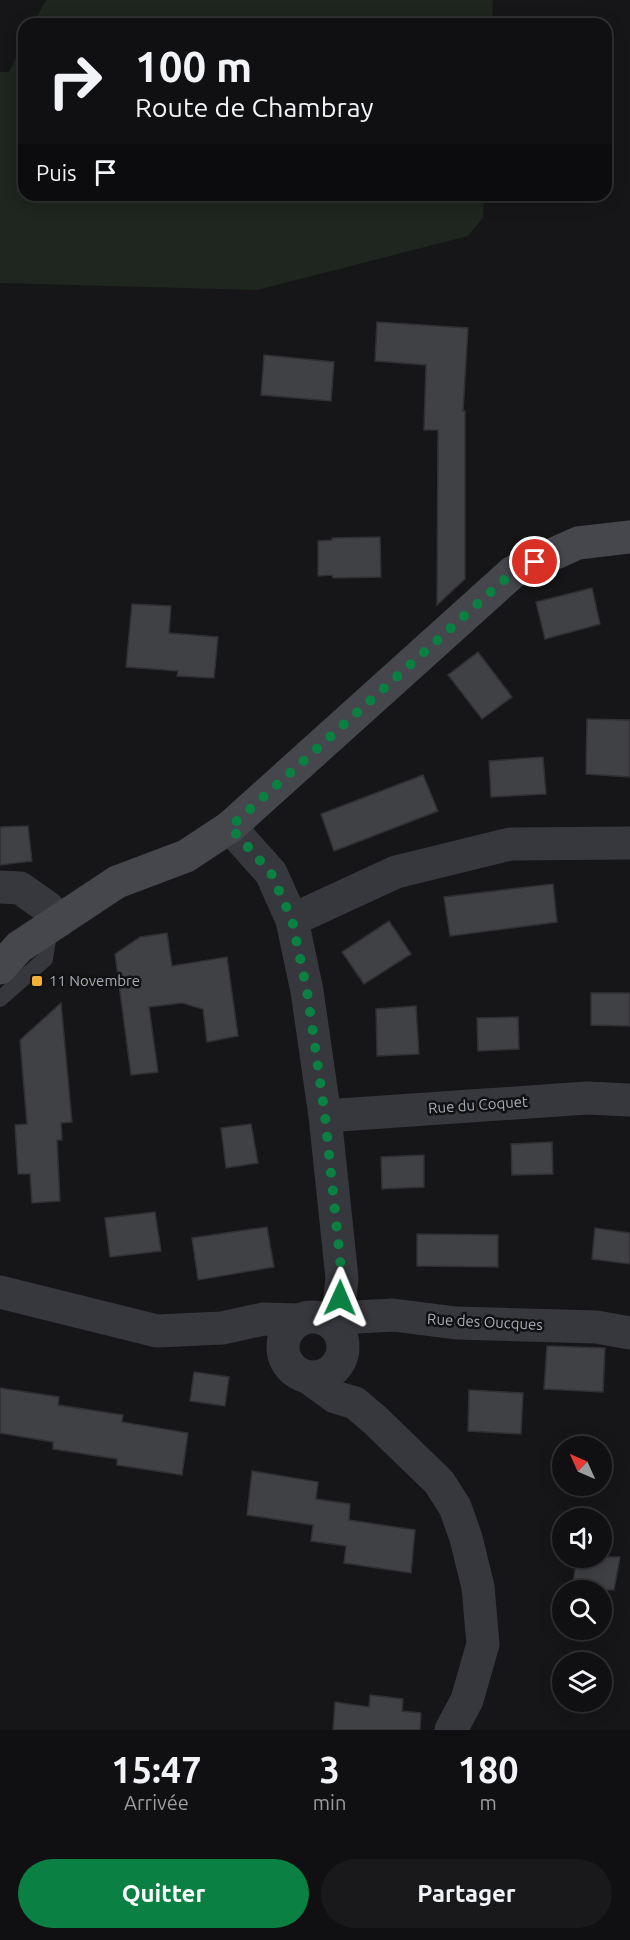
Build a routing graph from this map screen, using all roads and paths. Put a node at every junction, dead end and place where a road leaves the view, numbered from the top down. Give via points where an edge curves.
1 (630, 537) edge
2 (230, 827) junction
3 (630, 843) edge
4 (0, 887) edge
5 (292, 920) junction
6 (55, 923) junction
7 (0, 968) edge
8 (0, 999) edge
9 (630, 1100) edge
10 (325, 1116) junction
11 (0, 1292) edge
12 (298, 1320) junction
13 (338, 1322) junction
14 (222, 1328) junction
15 (630, 1333) edge
16 (340, 1362) junction
17 (297, 1368) junction
18 (355, 1404) junction
19 (451, 1730) edge

1 - 2 street via 578,543 513,572
2 - 5 street via 271,873
2 - 6 street via 186,856 117,882
3 - 5 street via 510,844 396,872
4 - 6 street via 20,888 47,907
5 - 10 street via 307,991
6 - 7 street via 20,947
6 - 8 lane via 45,958
9 - 10 street, Rue du Coquet via 587,1098
10 - 13 street via 342,1278
11 - 14 street via 157,1331
12 - 13 street via 319,1316
12 - 14 street via 264,1319
12 - 17 street via 284,1336 283,1354
13 - 15 street, Rue des Oucques via 393,1315 456,1323 596,1327
13 - 16 street via 344,1344
14 - 17 street via 257,1343
16 - 17 street via 327,1375
16 - 18 street
17 - 18 street via 335,1397
18 - 19 street via 439,1482 455,1507 466,1538 478,1587 483,1644 467,1700

